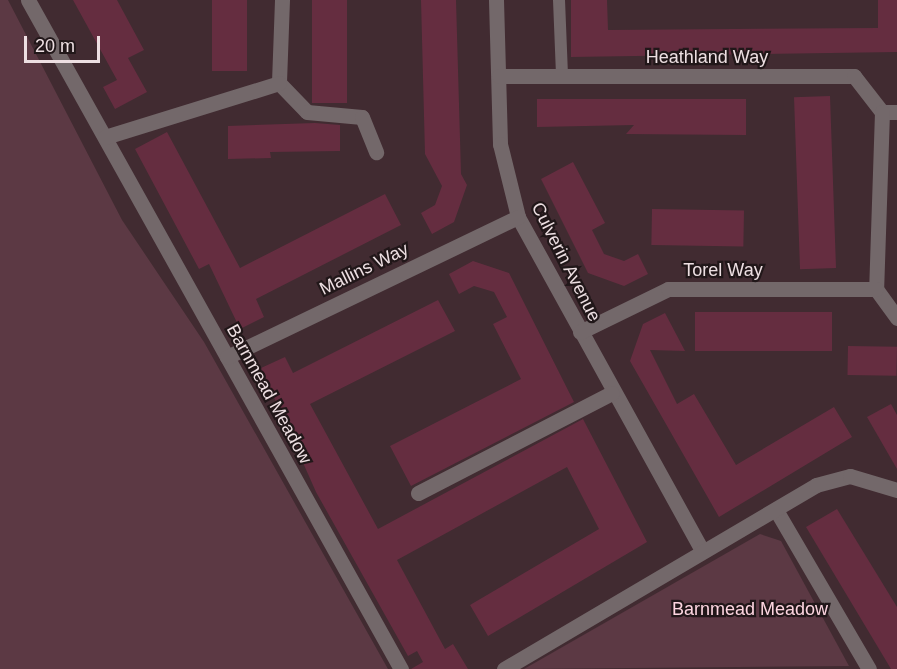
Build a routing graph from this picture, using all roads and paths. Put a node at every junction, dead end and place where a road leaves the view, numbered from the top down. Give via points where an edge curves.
1 (28, 0) edge
2 (282, 0) edge
3 (496, 0) edge
4 (560, 0) edge
5 (499, 76) junction
6 (561, 76) junction
7 (279, 83) junction
8 (890, 112) edge
9 (105, 137) junction
10 (376, 152) dead end
11 (518, 217) junction
12 (876, 289) junction
13 (897, 318) edge
14 (579, 332) junction
15 (227, 357) junction
16 (612, 393) junction
17 (897, 490) edge
18 (418, 493) dead end
19 (776, 510) junction
20 (702, 551) junction
21 (401, 669) edge
22 (504, 669) edge
23 (869, 669) edge

1 - 9 street, Barnmead Meadow
2 - 7 street
3 - 5 street, Culverin Avenue
4 - 6 lane
5 - 6 street, Heathland Way
5 - 11 street, Culverin Avenue via 500,144
6 - 8 street, Heathland Way via 854,76
7 - 9 street
7 - 10 street via 308,112 362,117
8 - 12 street
9 - 15 street, Barnmead Meadow
11 - 14 street, Culverin Avenue
11 - 15 street, Mallins Way
12 - 13 street
12 - 14 street, Torel Way via 668,289
14 - 16 street, Culverin Avenue
15 - 21 street, Barnmead Meadow
16 - 18 street
16 - 20 street, Culverin Avenue
17 - 19 street via 850,476 816,485
19 - 20 street
19 - 23 street
20 - 22 street

